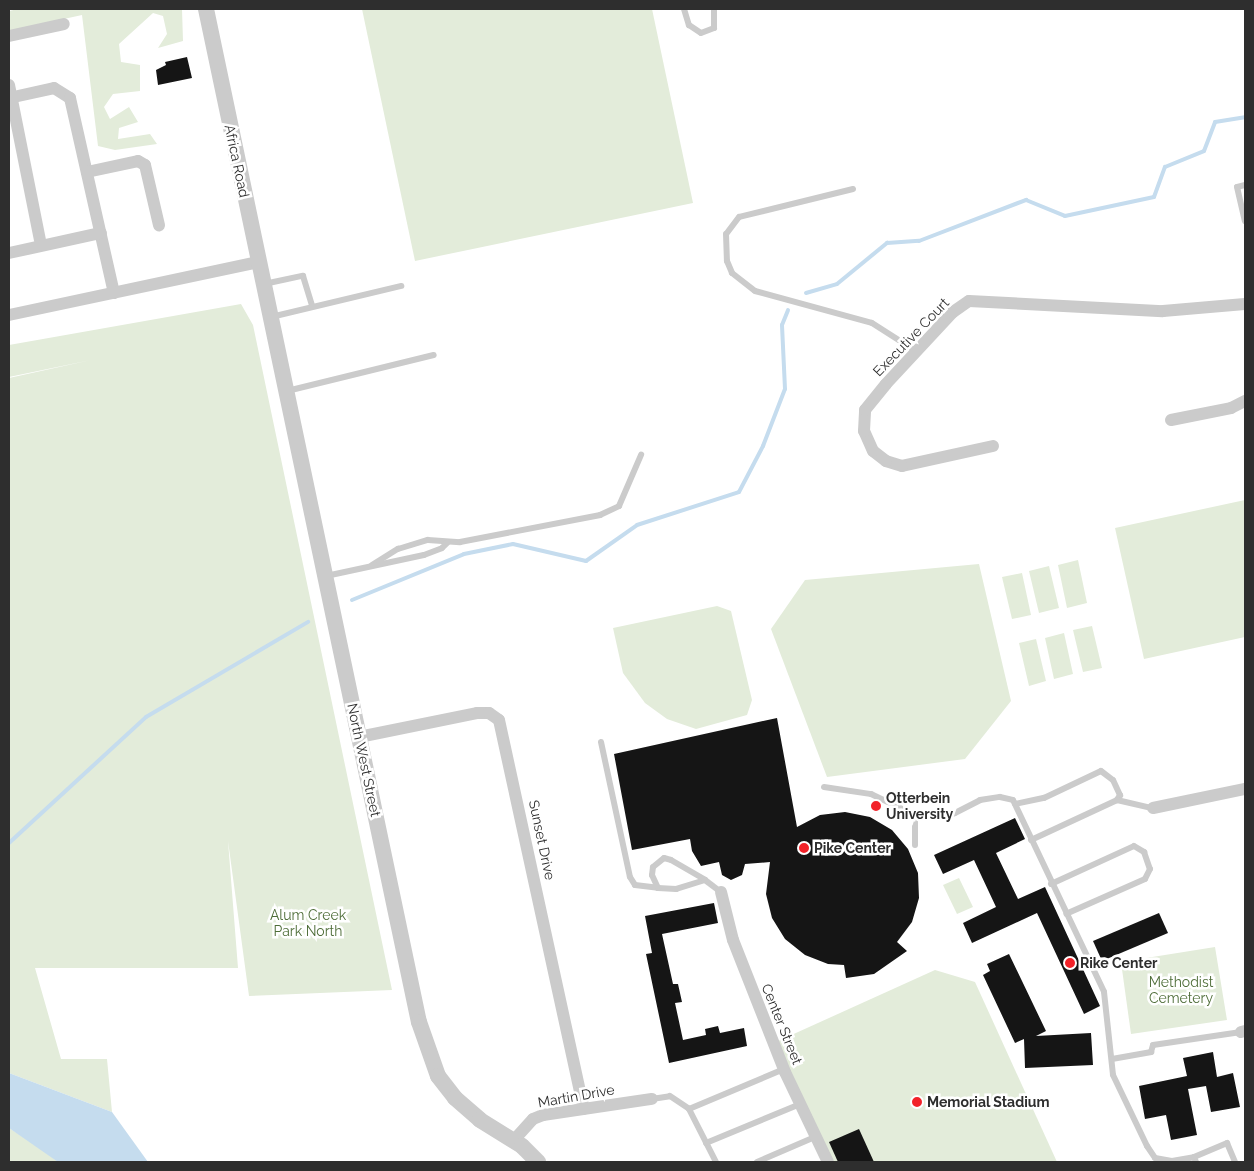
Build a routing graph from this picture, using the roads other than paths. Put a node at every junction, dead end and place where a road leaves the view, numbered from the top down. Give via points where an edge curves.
1 (206, 9) edge
2 (684, 9) edge
3 (714, 9) edge
4 (64, 24) dead end
5 (9, 36) edge
6 (10, 93) edge
7 (87, 172) junction
8 (1245, 185) edge
9 (852, 189) dead end
10 (1245, 221) edge
11 (159, 226) dead end
12 (100, 233) junction
13 (41, 246) junction
14 (9, 253) edge
15 (258, 262) junction
16 (263, 284) junction
17 (401, 286) dead end
18 (114, 292) junction
19 (1245, 304) edge
20 (312, 306) junction
21 (9, 315) edge
22 (269, 315) junction
23 (916, 351) junction
24 (434, 354) dead end
25 (285, 391) junction
26 (1245, 401) edge
27 (1171, 420) dead end
28 (993, 446) dead end
29 (641, 455) dead end
30 (448, 542) junction
31 (372, 565) junction
32 (325, 577) junction
33 (359, 737) junction
34 (601, 742) dead end
35 (824, 788) dead end
36 (1245, 789) edge
37 (1117, 800) junction
38 (1015, 804) junction
39 (1153, 808) joint
40 (915, 815) junction
41 (1032, 840) junction
42 (915, 845) dead end
43 (705, 880) junction
44 (1051, 884) junction
45 (658, 888) junction
46 (721, 892) joint
47 (1066, 914) junction
48 (1243, 1031) edge
49 (1112, 1059) junction
50 (784, 1069) junction
51 (652, 1099) joint
52 (800, 1104) junction
53 (584, 1109) junction
54 (688, 1109) junction
55 (815, 1136) junction
56 (514, 1140) junction
57 (706, 1143) junction
58 (1195, 1160) edge
59 (538, 1162) edge
60 (716, 1162) edge
61 (757, 1162) edge
62 (828, 1162) edge
63 (1235, 1162) edge

1 - 15 street, Africa Road
2 - 3 lane via 689,25 701,32 714,28
4 - 5 street
6 - 7 street via 54,88 70,98
6 - 13 street
7 - 11 street via 138,162 145,165
7 - 12 street
8 - 10 lane via 1237,187
9 - 23 lane via 739,217 726,234 726,261 732,273 755,291 872,323
12 - 13 street
12 - 18 street
13 - 14 street
15 - 16 street, Africa Road
15 - 18 street
16 - 20 lane via 303,276
16 - 22 street, Africa Road
17 - 20 lane
18 - 21 street
19 - 23 street, Executive Court via 1163,311 969,301
20 - 22 lane
22 - 25 street, North West Street
23 - 28 street, Executive Court via 865,410 864,431 873,451 886,461 902,466
24 - 25 lane
25 - 32 street, North West Street
26 - 27 street via 1231,408
29 - 30 lane via 619,506 600,515
30 - 31 lane via 424,555
30 - 31 lane via 438,539 412,544
31 - 32 lane
32 - 33 street, North West Street
33 - 53 street, Sunset Drive via 477,712 489,713 499,720
33 - 56 street, North West Street via 425,1044 438,1076 455,1098 480,1120
34 - 45 lane via 630,877 635,885
35 - 40 lane via 871,794
36 - 39 street
37 - 38 lane via 1120,795 1113,780 1100,771 1044,798
37 - 39 lane
37 - 41 lane
38 - 40 lane via 1013,800 1000,797 980,800 955,813 935,817
38 - 41 lane
40 - 42 lane
41 - 44 lane
43 - 45 lane via 676,889
43 - 45 lane via 664,858 653,867 652,875
43 - 46 lane
44 - 47 lane
44 - 47 lane via 1134,846 1144,852 1150,869 1145,878
46 - 50 street, Center Street via 732,940
47 - 49 lane via 1104,992
48 - 49 lane via 1153,1046 1151,1052
49 - 58 lane via 1113,1075 1155,1158
50 - 52 street, Center Street
50 - 54 lane
51 - 53 street, Martin Drive
51 - 54 lane via 670,1096
52 - 55 street, Center Street
52 - 57 lane
53 - 56 street, Martin Drive via 533,1118
54 - 57 lane
55 - 61 lane
55 - 62 street, Center Street
56 - 59 street, North West Street
57 - 60 lane
58 - 63 lane via 1227,1143

